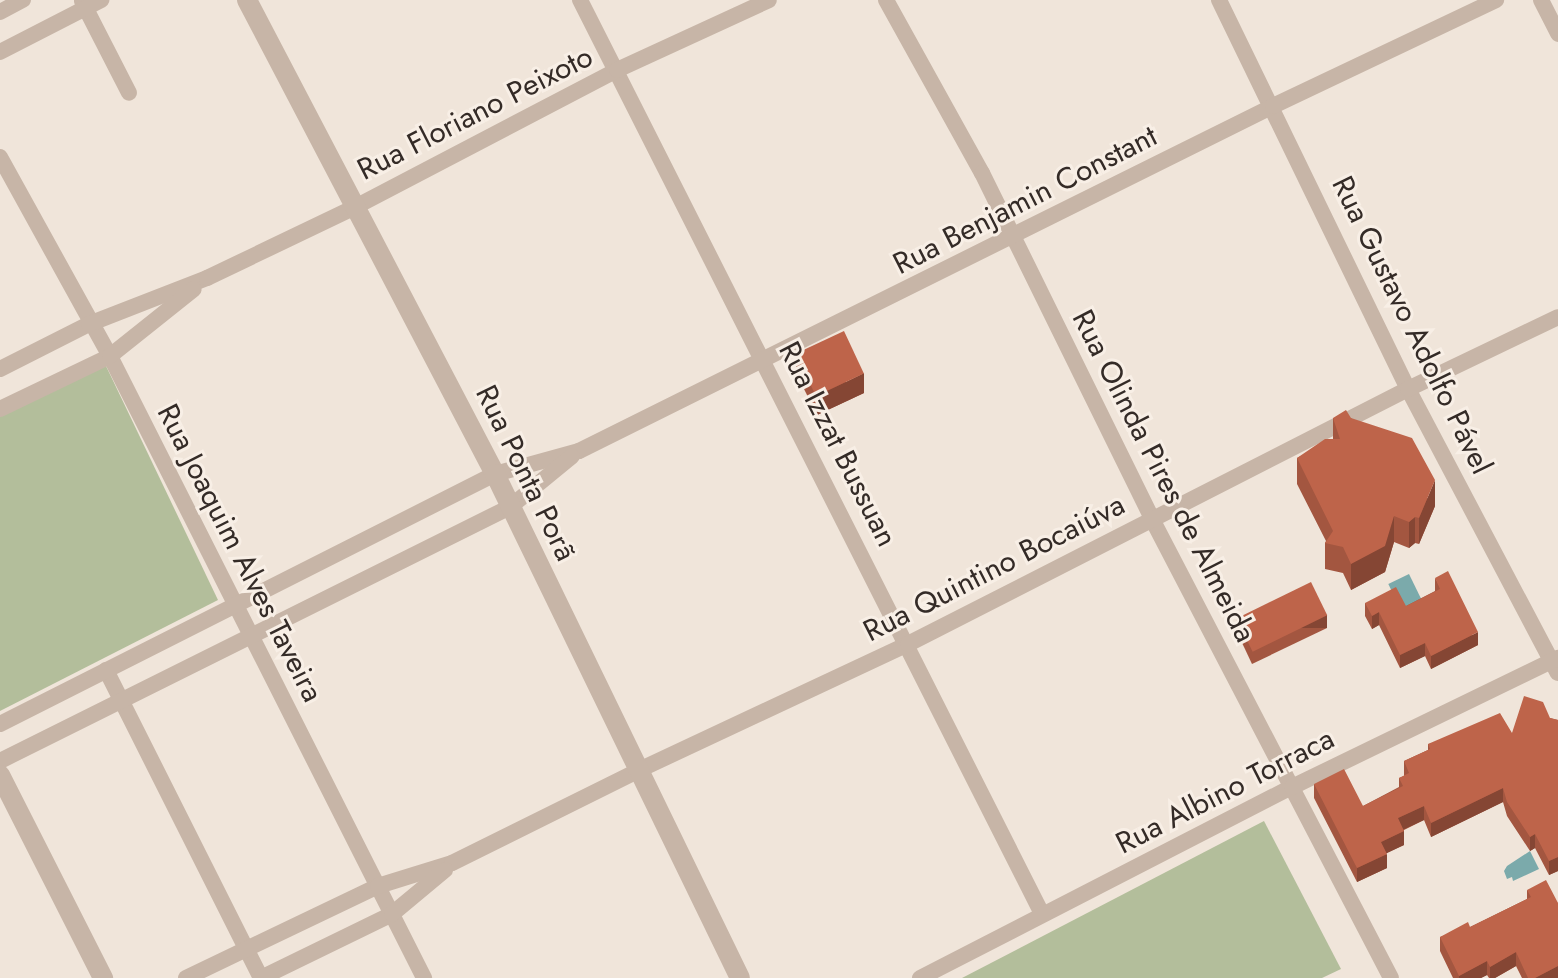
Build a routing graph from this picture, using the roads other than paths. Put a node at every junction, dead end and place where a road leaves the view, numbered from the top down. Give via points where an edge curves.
1 (23, 0) edge
2 (101, 0) edge
3 (247, 0) edge
4 (580, 0) edge
5 (769, 0) edge
6 (886, 0) edge
7 (1219, 0) edge
8 (1496, 0) edge
9 (1541, 0) edge
10 (83, 4) edge
11 (0, 12) edge
12 (1558, 34) edge
13 (0, 52) edge
14 (617, 70) junction
15 (129, 93) dead end
16 (1273, 106) junction
17 (0, 157) edge
18 (357, 206) junction
19 (1014, 237) junction
20 (207, 278) junction
21 (1558, 317) edge
22 (89, 324) junction
23 (110, 356) junction
24 (765, 360) junction
25 (0, 369) edge
26 (1408, 389) junction
27 (0, 409) edge
28 (579, 451) junction
29 (495, 474) junction
30 (510, 507) junction
31 (1153, 521) junction
32 (234, 605) junction
33 (251, 637) junction
34 (908, 644) junction
35 (1556, 664) edge
36 (106, 670) junction
37 (122, 701) junction
38 (0, 724) edge
39 (0, 761) edge
40 (639, 770) junction
41 (0, 775) edge
42 (1292, 787) junction
43 (452, 863) junction
44 (378, 886) junction
45 (392, 914) junction
46 (1042, 914) junction
47 (245, 947) junction
48 (103, 978) edge
49 (186, 978) edge
50 (261, 978) edge
51 (424, 978) edge
52 (740, 978) edge
53 (920, 978) edge
54 (1391, 978) edge

1 - 11 street
2 - 10 street
3 - 18 street, Rua Ponta Porã
4 - 14 street, Rua Izzat Bussuan
5 - 14 street, Rua Floriano Peixoto
6 - 19 street, Rua Olinda Pires de Almeida
7 - 16 street, Rua Gustavo Adolfo Pável
8 - 16 street, Rua Benjamin Constant
9 - 12 street
10 - 13 street
10 - 15 street
14 - 18 street, Rua Floriano Peixoto
14 - 24 street, Rua Izzat Bussuan
16 - 19 street, Rua Benjamin Constant
16 - 26 street, Rua Gustavo Adolfo Pável
17 - 22 street, Rua Joaquim Alves Taveira
18 - 20 street, Rua Floriano Peixoto
18 - 29 street, Rua Ponta Porã
19 - 24 street, Rua Benjamin Constant
19 - 31 street, Rua Olinda Pires de Almeida
20 - 22 street, Rua Floriano Peixoto
20 - 23 street, Rua Floriano Peixoto
21 - 26 street, Rua Quintino Bocaiúva
22 - 23 street, Rua Joaquim Alves Taveira
22 - 25 street, Rua Floriano Peixoto
23 - 27 street, Rua Floriano Peixoto
23 - 32 street, Rua Joaquim Alves Taveira
24 - 28 street, Rua Benjamin Constant
24 - 34 street, Rua Izzat Bussuan
26 - 31 street, Rua Quintino Bocaiúva
26 - 35 street, Rua Gustavo Adolfo Pável
28 - 29 street, Rua Benjamin Constant
28 - 30 street, Rua Benjamin Constant
29 - 30 street, Rua Ponta Porã
29 - 32 street, Rua Benjamin Constant
30 - 33 street, Rua Benjamin Constant
30 - 40 street, Rua Ponta Porã
31 - 34 street, Rua Quintino Bocaiúva
31 - 42 street, Rua Olinda Pires de Almeida
32 - 33 street, Rua Joaquim Alves Taveira
32 - 36 street, Rua Benjamin Constant
33 - 37 street, Rua Benjamin Constant
33 - 44 street, Rua Joaquim Alves Taveira
34 - 40 street, Rua Quintino Bocaiúva
34 - 46 street, Rua Izzat Bussuan
35 - 42 street, Rua Albino Torraca
36 - 37 street
36 - 38 street, Rua Benjamin Constant
37 - 39 street, Rua Benjamin Constant
37 - 47 street
40 - 43 street, Rua Quintino Bocaiúva
40 - 52 street, Rua Ponta Porã
41 - 48 street
42 - 46 street, Rua Albino Torraca
42 - 54 street, Rua Olinda Pires de Almeida
43 - 44 street, Rua Quintino Bocaiúva
43 - 45 street, Rua Quintino Bocaiúva
44 - 45 street, Rua Joaquim Alves Taveira
44 - 47 street, Rua Quintino Bocaiúva
45 - 50 street, Rua Quintino Bocaiúva
45 - 51 street, Rua Joaquim Alves Taveira
46 - 53 street, Rua Albino Torraca
47 - 49 street, Rua Quintino Bocaiúva
47 - 50 street

